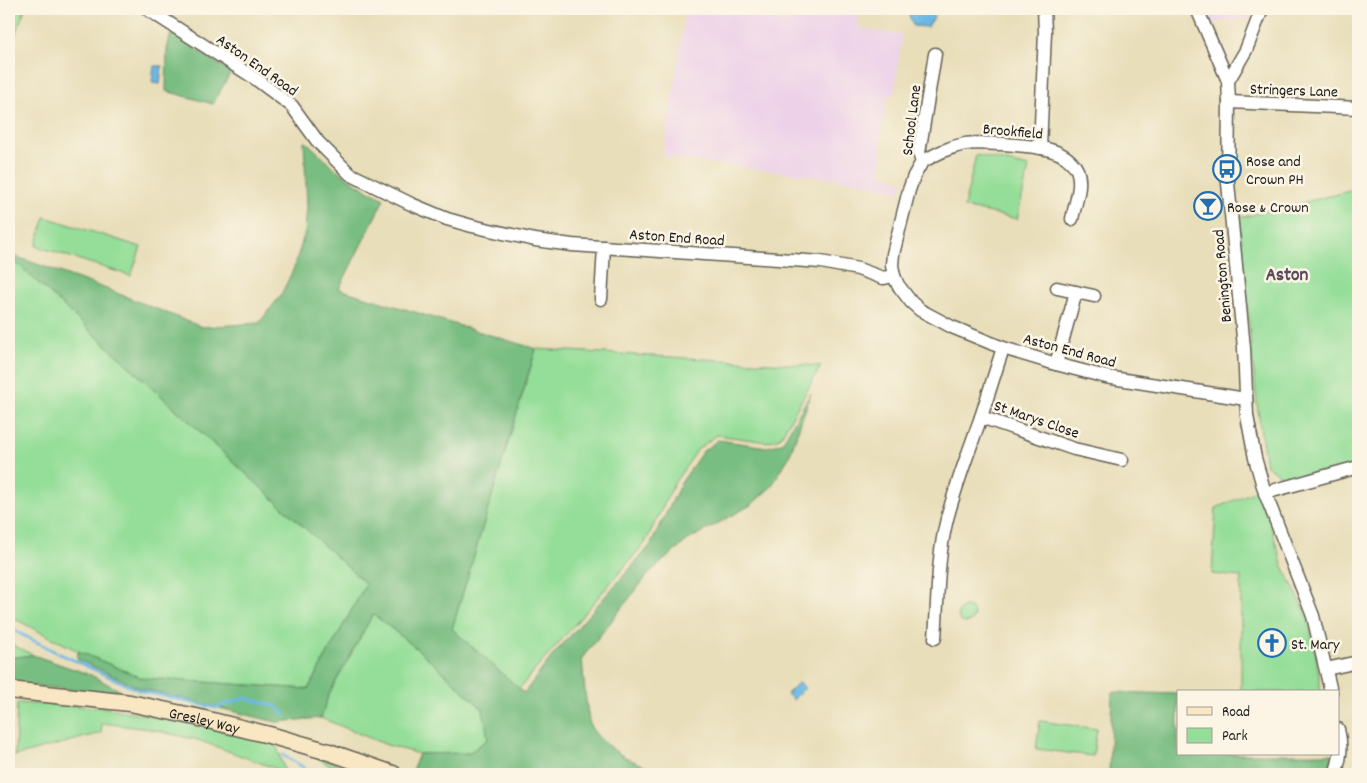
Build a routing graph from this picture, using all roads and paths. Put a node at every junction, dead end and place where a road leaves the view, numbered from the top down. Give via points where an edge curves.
1 (147, 9) edge
2 (1044, 9) edge
3 (1197, 9) edge
4 (1262, 9) edge
5 (935, 54) dead end
6 (1228, 81) junction
7 (1229, 102) junction
8 (1358, 108) edge
9 (1040, 148) junction
10 (922, 162) junction
11 (1072, 219) dead end
12 (604, 247) junction
13 (894, 276) junction
14 (1057, 288) dead end
15 (1076, 292) junction
16 (1094, 296) dead end
17 (601, 299) dead end
18 (1003, 348) junction
19 (1056, 364) junction
20 (1246, 399) junction
21 (981, 417) junction
22 (1122, 460) dead end
23 (1358, 467) edge
24 (1265, 493) junction
25 (935, 638) dead end
26 (1358, 662) edge
27 (1326, 669) junction
28 (9, 690) edge
29 (1331, 690) edge
30 (1340, 740) edge
31 (393, 774) edge
32 (1335, 774) edge

1 - 12 street, Aston End Road via 292,106 318,142 350,174 411,204 472,226 535,240
2 - 9 street
3 - 6 street
4 - 6 street via 1246,50
5 - 10 street, School Lane via 919,153
6 - 7 street, Benington Road
7 - 8 street, Stringers Lane
7 - 20 street, Benington Road via 1228,184 1242,321
9 - 10 street, Brookfield via 967,144 946,149
9 - 11 street, Brookfield via 1065,156 1075,167 1079,182
10 - 13 street, School Lane via 914,176 893,254
12 - 13 street, Aston End Road via 806,260 840,265 883,278
12 - 17 street
13 - 18 street, Aston End Road via 920,310
14 - 15 street
15 - 16 street
15 - 19 street
18 - 19 street, Aston End Road
18 - 21 street, St Marys Close
19 - 20 street, Aston End Road via 1106,377
20 - 24 street, Benington Road
21 - 22 street, St Marys Close via 1074,449
21 - 25 street via 946,520
23 - 24 street
24 - 27 street, Benington Road via 1313,616
26 - 27 street
27 - 29 street, Benington Road
28 - 31 street, Gresley Way via 130,703 196,717 329,752
30 - 32 street via 1341,758

